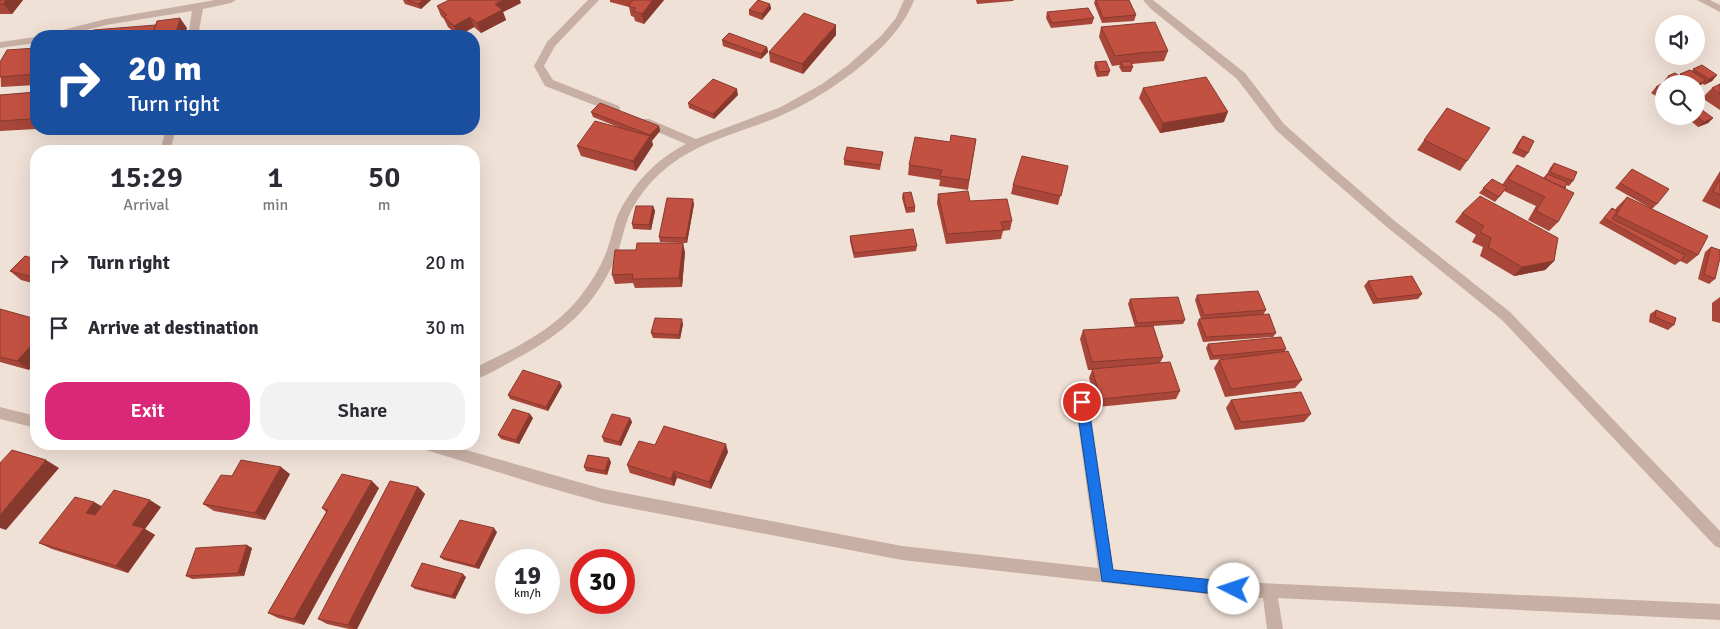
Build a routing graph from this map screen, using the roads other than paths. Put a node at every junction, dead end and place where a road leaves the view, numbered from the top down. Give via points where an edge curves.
1 (231, 0) edge
2 (594, 0) edge
3 (909, 0) edge
4 (1148, 0) edge
5 (1702, 0) edge
6 (198, 7) junction
7 (1720, 9) edge
8 (75, 30) edge
9 (195, 30) edge
10 (30, 41) edge
11 (0, 45) edge
12 (621, 112) edge
13 (639, 120) edge
14 (694, 143) junction
15 (480, 371) edge
16 (1082, 402) dead end
17 (0, 413) edge
18 (30, 418) edge
19 (446, 450) edge
20 (1720, 541) edge
21 (1107, 576) junction
22 (1269, 591) junction
23 (1720, 612) edge
24 (1275, 629) edge

1 - 6 street
2 - 12 street via 551,44 539,66 548,83
3 - 14 street via 896,25 880,43 820,92 770,116
4 - 20 street via 1241,76 1280,127 1325,167 1506,316
5 - 7 street
6 - 8 street
6 - 9 street
10 - 11 street
13 - 14 street
14 - 15 street via 658,168 641,189 624,216 608,262 588,298 539,340
16 - 21 street
17 - 18 street
19 - 21 street via 603,496 716,518 902,553
21 - 22 street
22 - 23 street
22 - 24 street

